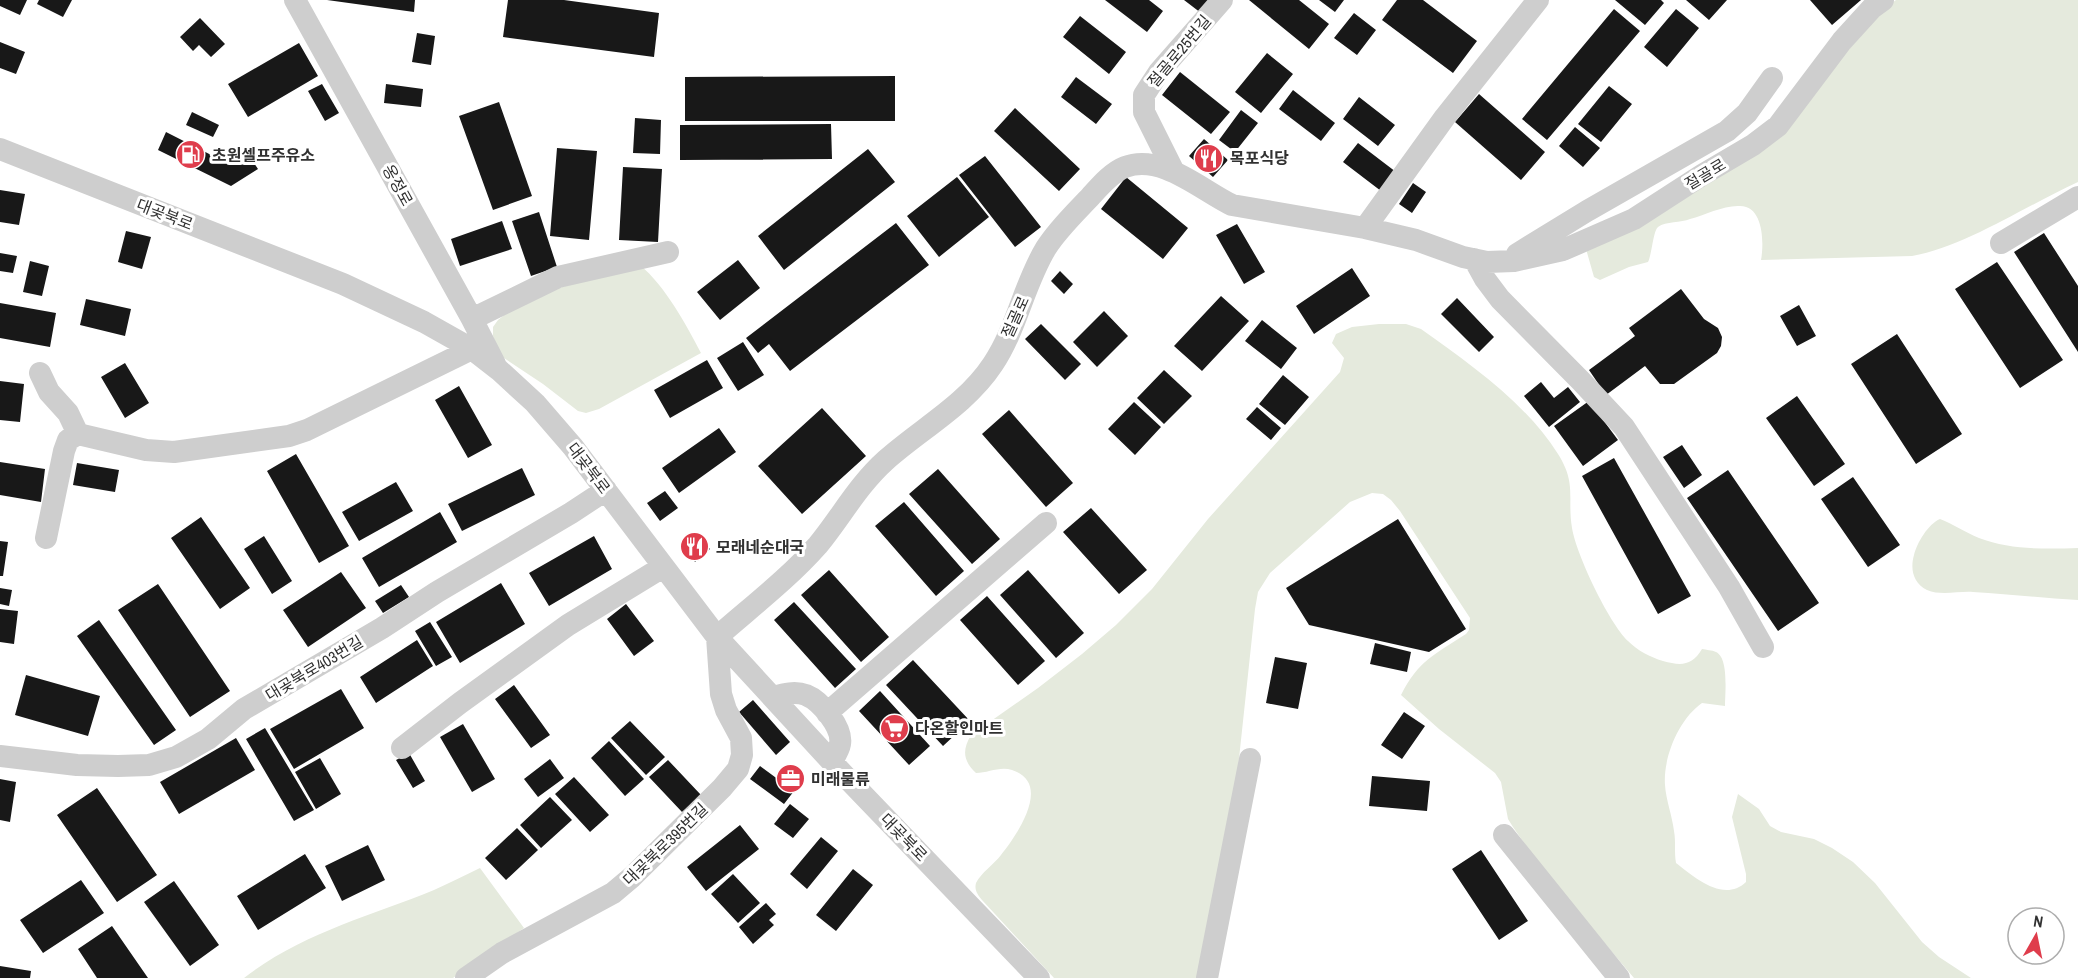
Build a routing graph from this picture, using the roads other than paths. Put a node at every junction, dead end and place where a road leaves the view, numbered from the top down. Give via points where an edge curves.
1 (295, 0) edge
2 (1222, 0) edge
3 (1538, 0) edge
4 (1883, 0) edge
5 (1772, 78) dead end
6 (0, 149) edge
7 (1173, 170) junction
8 (2078, 198) edge
9 (1365, 228) junction
10 (2001, 243) dead end
11 (668, 252) dead end
12 (1474, 259) junction
13 (1505, 261) junction
14 (472, 319) junction
15 (472, 350) junction
16 (499, 370) junction
17 (40, 373) dead end
18 (78, 434) junction
19 (606, 490) junction
20 (1046, 524) dead end
21 (46, 538) dead end
22 (663, 567) junction
23 (717, 637) junction
24 (1763, 647) dead end
25 (773, 698) junction
26 (827, 713) junction
27 (402, 748) dead end
28 (0, 756) edge
29 (1250, 759) dead end
30 (832, 761) junction
31 (1504, 835) dead end
32 (466, 978) edge
33 (1039, 978) edge
34 (1207, 978) edge
35 (1619, 978) edge

1 - 14 street, 옹정로
2 - 7 street, 절골로25번길 via 1159,72 1144,95 1144,112
3 - 9 street via 1445,117
4 - 13 street, 절골로 via 1842,41 1778,126 1754,145 1634,219 1563,250
5 - 13 street via 1747,113 1726,131
6 - 15 street, 대곶북로 via 343,284 424,322
7 - 9 street, 절골로 via 1232,205
7 - 23 street, 절골로 via 1144,162 1124,167 1106,180 1046,248 993,364 960,403 885,460 800,565
8 - 10 street
9 - 12 street, 절골로
11 - 14 street via 558,277
12 - 13 street, 절골로
12 - 24 street via 1500,299 1624,427 1729,587
14 - 16 street, 옹정로
15 - 16 street, 대곶북로
15 - 18 street via 289,436 174,452 146,450
16 - 19 street, 대곶북로 via 535,403
17 - 18 street
18 - 21 street via 69,440 64,451
19 - 22 street, 대곶북로
19 - 28 street, 대곶북로403번길 via 244,709 208,739 176,757 149,765 118,766
20 - 26 street
22 - 23 street, 대곶북로
22 - 27 street via 568,625
23 - 25 street, 대곶북로
23 - 32 street, 대곶북로395번길 via 721,694 741,738 738,769 613,893 502,953
25 - 26 street via 785,693 806,695
25 - 30 street, 대곶북로
26 - 30 street via 840,735
29 - 34 street
30 - 33 street, 대곶북로
31 - 35 street

